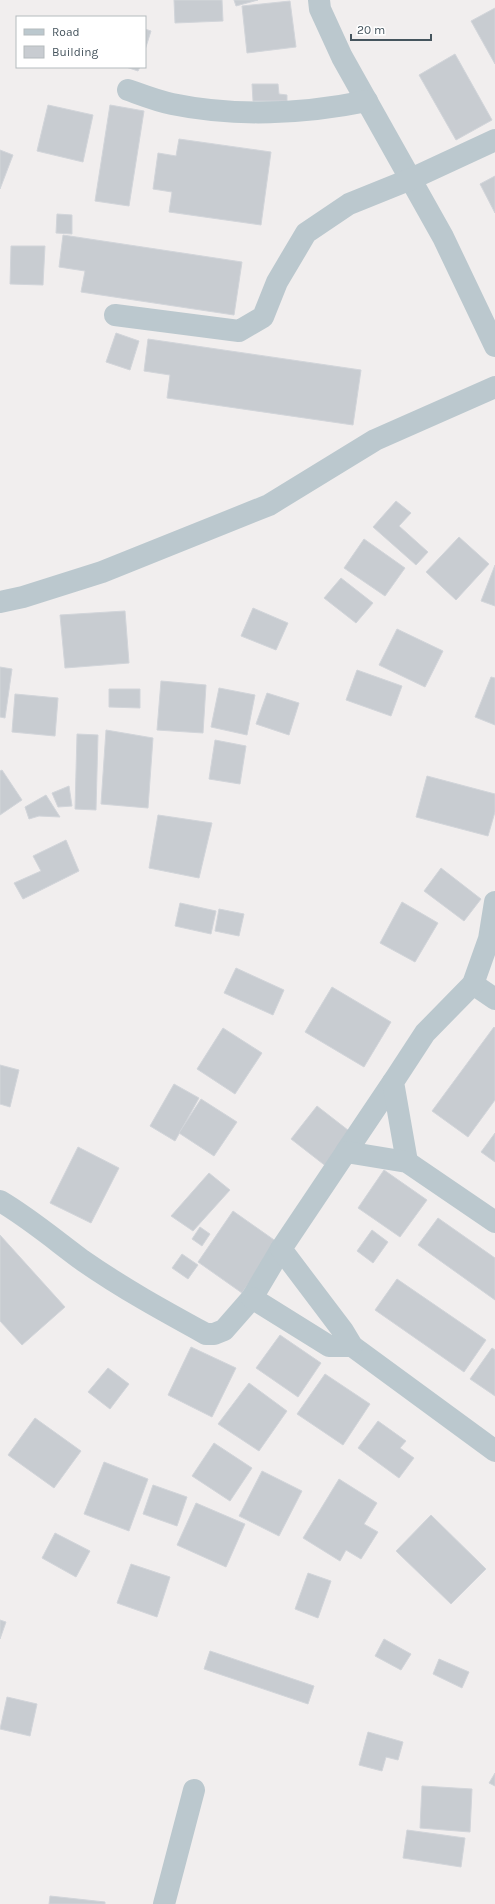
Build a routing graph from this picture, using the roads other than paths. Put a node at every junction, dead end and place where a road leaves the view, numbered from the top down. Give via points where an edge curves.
1 (319, 0) edge
2 (128, 90) dead end
3 (367, 100) junction
4 (495, 140) edge
5 (411, 179) junction
6 (114, 315) dead end
7 (495, 346) edge
8 (495, 387) edge
9 (0, 602) edge
10 (495, 902) edge
11 (473, 984) junction
12 (495, 999) edge
13 (393, 1082) junction
14 (346, 1152) junction
15 (407, 1162) junction
16 (0, 1201) edge
17 (495, 1222) edge
18 (281, 1249) junction
19 (252, 1298) junction
20 (352, 1346) junction
21 (495, 1451) edge
22 (194, 1790) dead end
23 (164, 1904) edge

1 - 3 street via 320,9 342,57
2 - 3 street via 171,104 217,110 267,112 333,108
3 - 5 street
4 - 5 street
5 - 6 street via 349,204 306,233 277,282 263,316 239,331
5 - 7 street via 443,237
8 - 9 street via 375,440 269,505 102,572
10 - 11 street via 489,939
11 - 12 street
11 - 13 street via 425,1033
13 - 14 street
13 - 15 street
14 - 15 street
14 - 18 street
15 - 17 street
16 - 19 street via 101,1272 206,1334 224,1330
18 - 19 street
18 - 20 street
19 - 20 street via 330,1346
20 - 21 street
22 - 23 street

